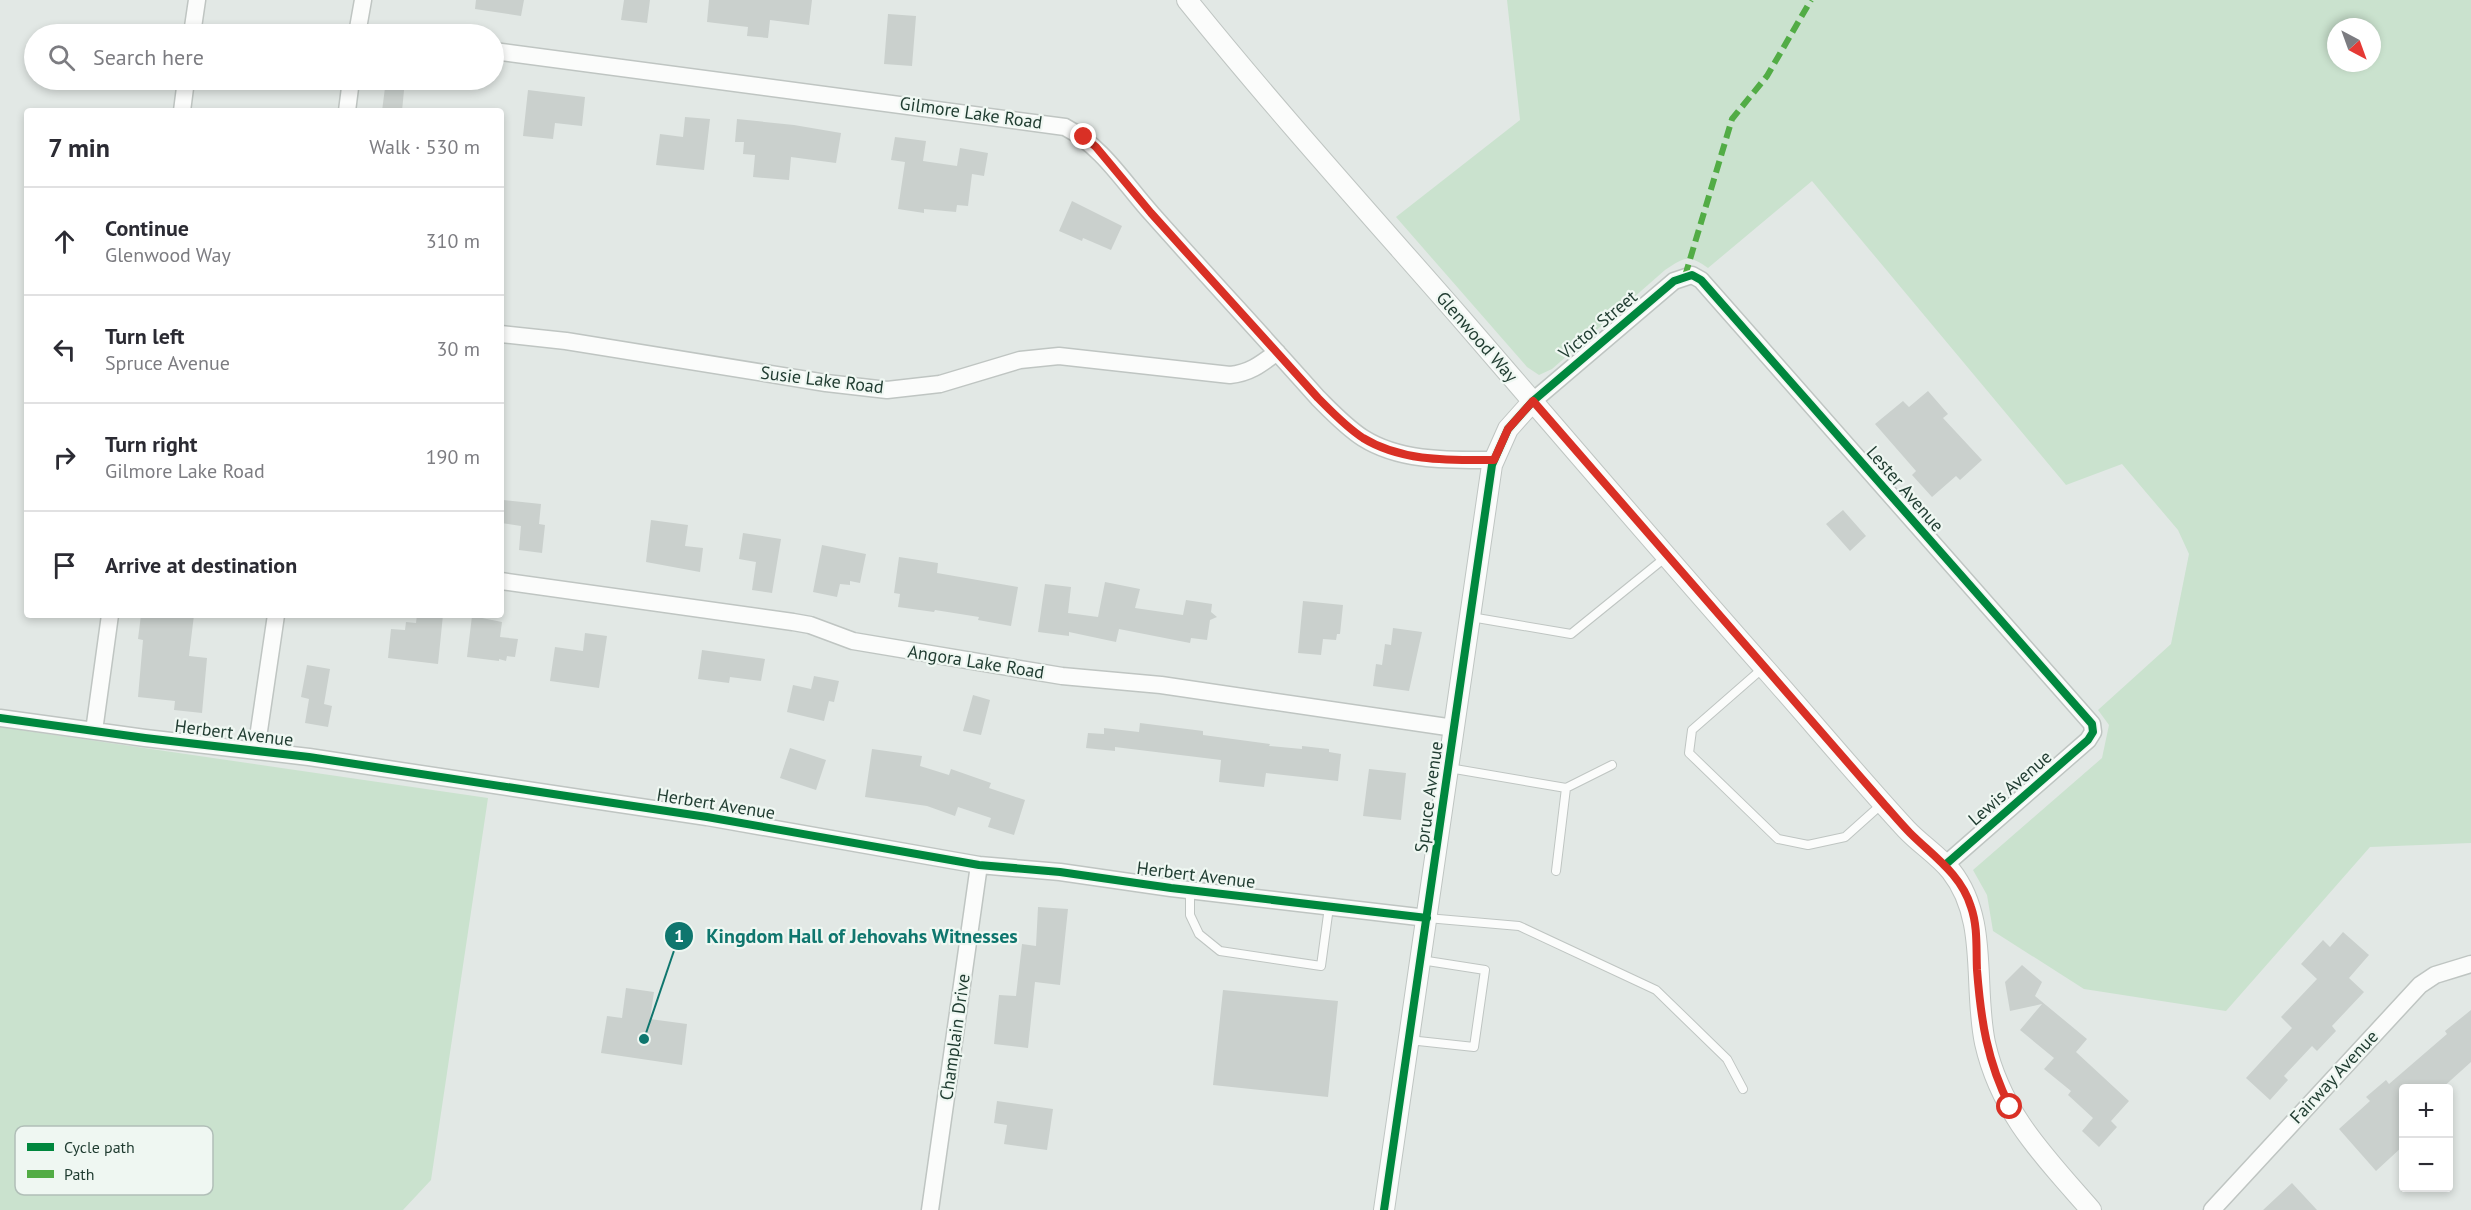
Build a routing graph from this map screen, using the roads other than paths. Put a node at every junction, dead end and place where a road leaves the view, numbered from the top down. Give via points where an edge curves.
1 (197, 0) edge
2 (363, 0) edge
3 (1187, 0) edge
4 (193, 24) edge
5 (361, 24) edge
6 (504, 52) edge
7 (185, 90) edge
8 (350, 90) edge
9 (182, 108) edge
10 (347, 108) edge
11 (1685, 276) joint
12 (504, 334) edge
13 (1277, 352) junction
14 (1533, 401) junction
15 (1494, 460) junction
16 (1667, 556) junction
17 (504, 581) edge
18 (1470, 617) junction
19 (110, 618) edge
20 (276, 618) edge
21 (1764, 667) junction
22 (0, 718) edge
23 (1454, 728) junction
24 (94, 731) junction
25 (2093, 732) joint
26 (256, 751) junction
27 (1612, 765) dead end
28 (1448, 768) junction
29 (1566, 788) junction
30 (1883, 803) junction
31 (979, 865) junction
32 (1945, 865) junction
33 (1556, 871) dead end
34 (1190, 890) junction
35 (1329, 907) junction
36 (1427, 918) junction
37 (1420, 960) junction
38 (2471, 964) edge
39 (1409, 1040) junction
40 (1743, 1089) dead end
41 (930, 1210) edge
42 (1384, 1210) edge
43 (2091, 1210) edge
44 (2212, 1210) edge

1 - 4 street
2 - 5 street
3 - 14 street, Glenwood Way
6 - 13 street, Gilmore Lake Road via 1065,127 1096,147
7 - 9 street
8 - 10 street
11 - 14 street, Victor Street via 1663,289
11 - 25 street, Lester Avenue via 1692,275 1709,289 2092,724
12 - 13 street, Susie Lake Road via 887,390 940,384 1020,360 1059,356 1245,374
13 - 15 street, Gilmore Lake Road via 1340,420 1384,449 1437,460
14 - 15 street, Spruce Avenue via 1508,429
14 - 16 street, Glenwood Way
15 - 18 street, Spruce Avenue
16 - 18 lane via 1571,634
16 - 21 street, Glenwood Way
17 - 23 street, Angora Lake Road via 793,622 853,641 1050,674
18 - 23 street, Spruce Avenue
19 - 24 street
20 - 26 street
21 - 30 street, Glenwood Way
21 - 30 lane via 1692,730 1689,753 1778,839 1808,845 1845,837
22 - 24 street, Herbert Avenue
23 - 28 street, Spruce Avenue
24 - 26 street, Herbert Avenue
25 - 32 street, Lewis Avenue
26 - 31 street, Herbert Avenue via 707,817
27 - 29 lane
28 - 29 lane
28 - 36 street, Spruce Avenue
29 - 33 lane
30 - 32 street, Glenwood Way
31 - 34 street, Herbert Avenue
31 - 41 street, Champlain Drive
32 - 43 street, Glenwood Way via 1971,906 1980,1008 1995,1078 2030,1140
34 - 35 street, Herbert Avenue
34 - 35 lane via 1190,915 1199,934 1220,951 1321,966
35 - 36 street, Herbert Avenue
36 - 37 street, Spruce Avenue
36 - 40 lane via 1519,926 1656,990 1727,1059
37 - 39 street, Spruce Avenue
37 - 39 lane via 1485,970 1474,1047
38 - 44 street, Fairway Avenue via 2435,975 2420,985
39 - 42 street, Spruce Avenue

